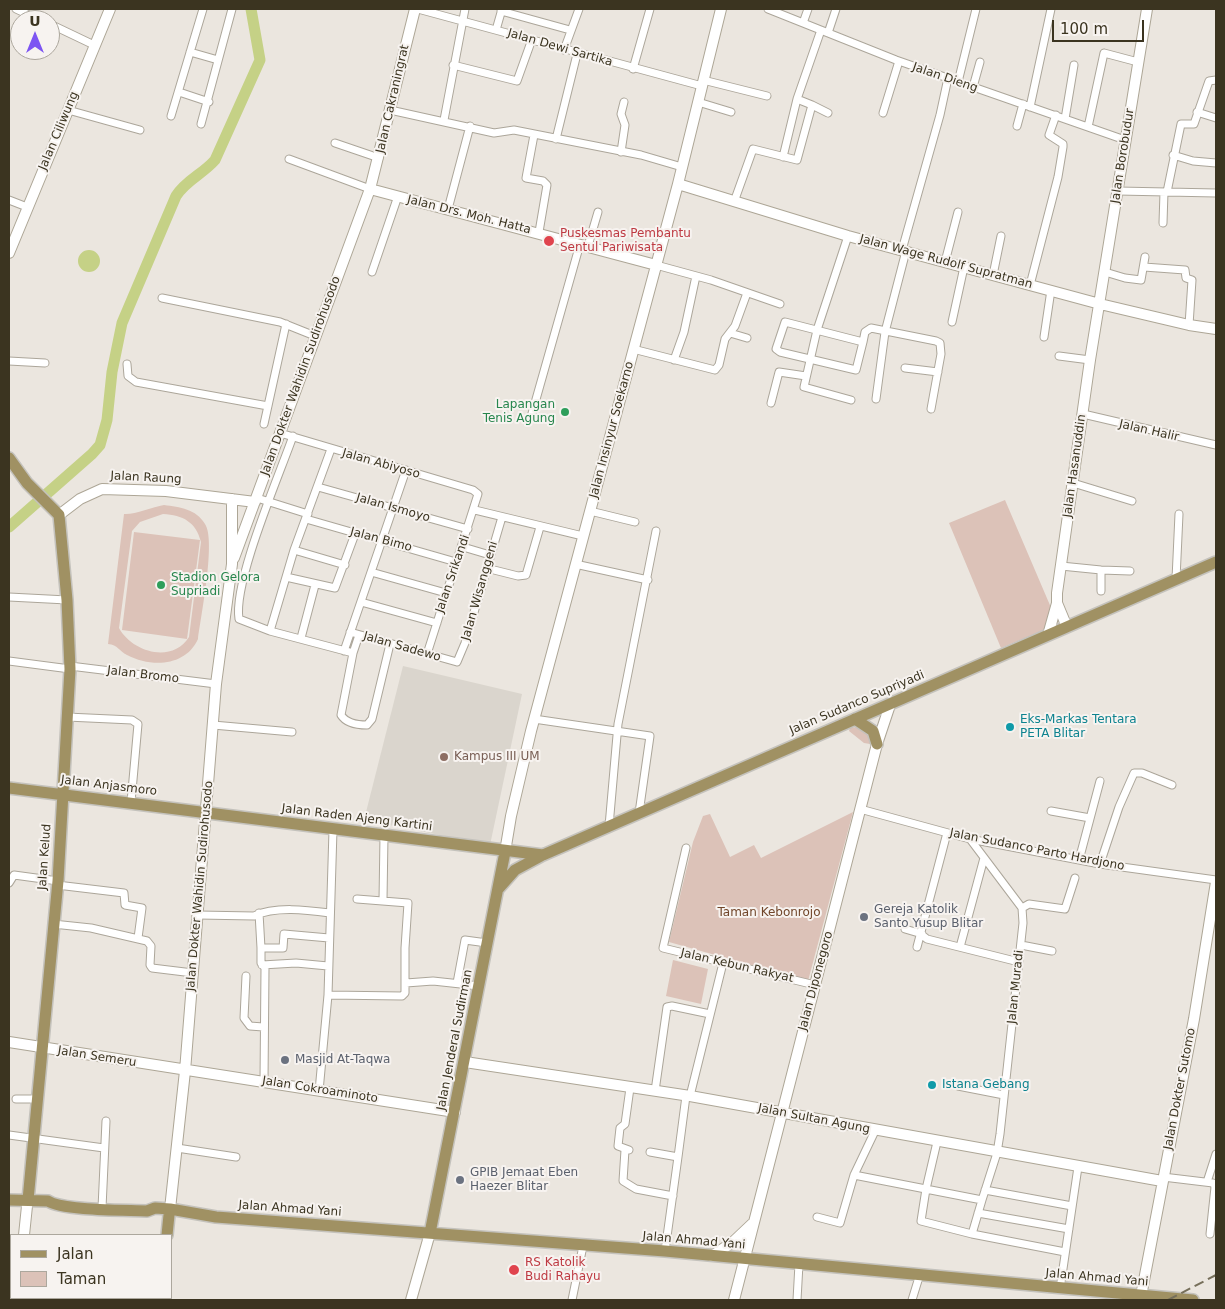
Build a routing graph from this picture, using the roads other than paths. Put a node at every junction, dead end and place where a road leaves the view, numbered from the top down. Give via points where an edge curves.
1 (110, 9) edge
2 (203, 9) edge
3 (232, 9) edge
4 (416, 9) edge
5 (465, 9) edge
6 (579, 9) edge
7 (650, 9) edge
8 (721, 9) edge
9 (768, 9) edge
10 (808, 9) edge
11 (836, 9) edge
12 (976, 9) edge
13 (1051, 9) edge
14 (1147, 9) edge
15 (501, 10) edge
16 (462, 20) junction
17 (802, 23) junction
18 (60, 29) edge
19 (496, 30) junction
20 (570, 30) junction
21 (825, 32) junction
22 (531, 42) junction
23 (94, 44) junction
24 (564, 50) junction
25 (190, 52) junction
26 (577, 54) junction
27 (218, 60) junction
28 (899, 61) junction
29 (980, 62) dead end
30 (1138, 62) junction
31 (453, 65) junction
32 (1074, 65) dead end
33 (633, 69) junction
34 (948, 78) junction
35 (1216, 80) edge
36 (958, 82) junction
37 (703, 83) junction
38 (973, 87) junction
39 (179, 92) junction
40 (767, 96) dead end
41 (797, 99) junction
42 (209, 102) junction
43 (624, 102) dead end
44 (698, 102) junction
45 (812, 105) junction
46 (1026, 105) junction
47 (68, 110) junction
48 (390, 110) junction
49 (731, 112) dead end
50 (1198, 112) junction
51 (828, 113) dead end
52 (883, 113) dead end
53 (1056, 115) junction
54 (171, 116) dead end
55 (1216, 118) edge
56 (1065, 119) junction
57 (444, 120) junction
58 (201, 124) dead end
59 (470, 126) junction
60 (1017, 126) dead end
61 (1088, 127) junction
62 (140, 130) dead end
63 (534, 135) junction
64 (556, 139) junction
65 (1125, 140) junction
66 (335, 143) dead end
67 (621, 152) junction
68 (1174, 155) junction
69 (783, 157) junction
70 (379, 158) junction
71 (289, 159) dead end
72 (1216, 163) edge
73 (682, 167) junction
74 (678, 184) junction
75 (370, 189) junction
76 (1118, 191) junction
77 (1165, 192) junction
78 (1216, 193) edge
79 (398, 196) junction
80 (9, 200) edge
81 (734, 202) junction
82 (27, 207) junction
83 (448, 209) junction
84 (598, 212) dead end
85 (958, 212) dead end
86 (1163, 224) dead end
87 (539, 232) junction
88 (848, 236) junction
89 (1001, 236) dead end
90 (584, 245) junction
91 (904, 251) junction
92 (9, 253) edge
93 (1145, 256) dead end
94 (945, 262) junction
95 (656, 265) junction
96 (964, 267) junction
97 (1144, 267) junction
98 (372, 272) dead end
99 (1105, 272) junction
100 (993, 275) junction
101 (696, 276) junction
102 (1030, 284) junction
103 (1051, 290) junction
104 (747, 293) junction
105 (162, 298) dead end
106 (780, 304) dead end
107 (1100, 304) junction
108 (952, 322) dead end
109 (286, 324) junction
110 (1189, 324) junction
111 (886, 327) junction
112 (1216, 328) edge
113 (817, 330) junction
114 (730, 333) junction
115 (315, 336) junction
116 (1044, 337) dead end
117 (747, 338) dead end
118 (863, 342) junction
119 (633, 349) junction
120 (1059, 356) dead end
121 (674, 360) junction
122 (810, 360) junction
123 (1090, 360) junction
124 (9, 361) edge
125 (45, 363) dead end
126 (128, 364) dead end
127 (905, 368) dead end
128 (938, 372) junction
129 (806, 376) junction
130 (876, 399) dead end
131 (851, 400) dead end
132 (771, 403) dead end
133 (268, 406) junction
134 (931, 409) dead end
135 (1083, 414) junction
136 (531, 417) dead end
137 (264, 424) dead end
138 (282, 433) junction
139 (293, 436) junction
140 (1216, 445) edge
141 (331, 449) junction
142 (9, 458) edge
143 (406, 470) junction
144 (1073, 484) junction
145 (318, 487) junction
146 (478, 494) joint
147 (232, 500) junction
148 (257, 500) junction
149 (1132, 501) dead end
150 (269, 502) junction
151 (393, 508) junction
152 (475, 510) junction
153 (590, 510) junction
154 (56, 513) junction
155 (1179, 514) dead end
156 (307, 516) junction
157 (502, 517) junction
158 (635, 522) dead end
159 (540, 527) junction
160 (468, 529) junction
161 (656, 531) dead end
162 (355, 534) junction
163 (583, 536) junction
164 (383, 540) junction
165 (463, 547) junction
166 (294, 550) junction
167 (490, 555) junction
168 (456, 562) junction
169 (1216, 562) edge
170 (232, 564) junction
171 (345, 564) junction
172 (575, 564) junction
173 (1061, 566) junction
174 (486, 568) junction
175 (1101, 570) junction
176 (1130, 570) dead end
177 (371, 572) junction
178 (286, 577) junction
179 (1176, 579) junction
180 (648, 580) junction
181 (316, 584) junction
182 (1101, 591) dead end
183 (446, 593) junction
184 (9, 597) edge
185 (67, 600) junction
186 (361, 602) junction
187 (1057, 603) junction
188 (437, 623) junction
189 (1067, 626) junction
190 (270, 631) junction
191 (350, 632) junction
192 (1048, 635) junction
193 (359, 636) junction
194 (301, 638) junction
195 (390, 644) junction
196 (344, 651) junction
197 (353, 653) junction
198 (428, 654) junction
199 (9, 661) edge
200 (453, 662) joint
201 (70, 668) junction
202 (216, 684) junction
203 (890, 705) junction
204 (67, 717) junction
205 (534, 719) junction
206 (854, 720) junction
207 (213, 724) junction
208 (292, 732) dead end
209 (617, 732) junction
210 (877, 744) junction
211 (1100, 781) dead end
212 (1172, 785) dead end
213 (9, 788) edge
214 (63, 795) junction
215 (132, 802) junction
216 (860, 809) junction
217 (642, 811) junction
218 (1052, 811) dead end
219 (206, 812) junction
220 (1090, 818) junction
221 (609, 826) junction
222 (333, 830) junction
223 (946, 833) junction
224 (384, 836) junction
225 (970, 839) junction
226 (686, 848) dead end
227 (505, 852) junction
228 (543, 855) junction
229 (984, 858) junction
230 (1078, 860) junction
231 (1100, 864) junction
232 (1075, 878) dead end
233 (1216, 881) edge
234 (9, 883) edge
235 (57, 883) junction
236 (497, 890) junction
237 (357, 899) dead end
238 (383, 900) junction
239 (1022, 908) junction
240 (259, 913) junction
241 (330, 913) junction
242 (198, 915) junction
243 (53, 924) junction
244 (905, 929) dead end
245 (922, 935) junction
246 (138, 938) junction
247 (329, 938) junction
248 (487, 943) junction
249 (1021, 945) junction
250 (917, 947) dead end
251 (960, 947) junction
252 (261, 948) junction
253 (1052, 951) dead end
254 (1019, 962) junction
255 (723, 963) junction
256 (262, 965) junction
257 (328, 966) junction
258 (193, 973) junction
259 (246, 976) dead end
260 (406, 983) junction
261 (457, 983) junction
262 (815, 985) junction
263 (479, 986) junction
264 (328, 994) junction
265 (710, 1014) junction
266 (263, 1027) junction
267 (9, 1042) edge
268 (40, 1048) junction
269 (465, 1062) junction
270 (185, 1071) junction
271 (264, 1081) junction
272 (958, 1086) dead end
273 (630, 1088) junction
274 (319, 1091) junction
275 (655, 1091) junction
276 (1004, 1095) junction
277 (688, 1096) junction
278 (16, 1099) dead end
279 (36, 1099) junction
280 (455, 1112) junction
281 (782, 1112) junction
282 (106, 1122) dead end
283 (876, 1131) junction
284 (9, 1135) edge
285 (34, 1139) junction
286 (938, 1142) junction
287 (104, 1148) junction
288 (177, 1148) junction
289 (650, 1152) dead end
290 (997, 1152) junction
291 (1216, 1154) edge
292 (236, 1156) dead end
293 (678, 1157) junction
294 (1078, 1167) junction
295 (854, 1175) junction
296 (1162, 1179) junction
297 (1207, 1182) junction
298 (926, 1189) junction
299 (985, 1190) junction
300 (673, 1196) junction
301 (982, 1200) junction
302 (9, 1202) edge
303 (28, 1203) junction
304 (1072, 1206) junction
305 (102, 1208) junction
306 (169, 1212) junction
307 (978, 1213) junction
308 (817, 1218) dead end
309 (754, 1222) junction
310 (1068, 1229) junction
311 (430, 1233) junction
312 (24, 1234) edge
313 (167, 1234) edge
314 (972, 1234) junction
315 (1210, 1234) dead end
316 (578, 1246) junction
317 (665, 1251) junction
318 (1065, 1252) junction
319 (712, 1256) junction
320 (744, 1258) junction
321 (799, 1264) junction
322 (920, 1274) junction
323 (1061, 1285) junction
324 (1142, 1289) junction
325 (1162, 1299) edge
326 (411, 1300) edge
327 (572, 1300) edge
328 (734, 1300) edge
329 (797, 1300) edge
330 (912, 1300) edge
331 (1179, 1300) edge
332 (1193, 1300) edge

1 - 23 main road, Jalan Ciliwung
2 - 25 street
3 - 27 street
4 - 16 street, Jalan Dewi Sartika
4 - 48 main road, Jalan Cakraningrat
5 - 16 street
6 - 20 street
7 - 33 street
8 - 37 main road, Jalan Insinyur Soekarno
9 - 17 street, Jalan Dieng
10 - 17 street
11 - 21 street
12 - 36 street
13 - 46 street
14 - 30 main road, Jalan Borobudur
15 - 19 street
15 - 20 street
16 - 19 street, Jalan Dewi Sartika
16 - 31 street
17 - 21 street, Jalan Dieng
18 - 23 street
19 - 22 street, Jalan Dewi Sartika
20 - 24 street
21 - 28 street, Jalan Dieng
21 - 41 street
22 - 24 street, Jalan Dewi Sartika
22 - 31 street via 516,81
23 - 47 main road, Jalan Ciliwung
24 - 26 street, Jalan Dewi Sartika
25 - 27 street
25 - 39 street
26 - 33 street, Jalan Dewi Sartika
26 - 64 street
27 - 42 street
28 - 34 street, Jalan Dieng
28 - 52 street
29 - 38 street
30 - 61 street via 1104,53
30 - 65 main road, Jalan Borobudur
31 - 57 street
32 - 56 street
33 - 37 street, Jalan Dewi Sartika
34 - 36 street, Jalan Dieng
34 - 91 street
35 - 50 street via 1209,81
36 - 38 street, Jalan Dieng
37 - 40 street, Jalan Dewi Sartika
37 - 44 main road, Jalan Insinyur Soekarno
38 - 46 street, Jalan Dieng
39 - 42 street
39 - 54 street
41 - 45 street
41 - 69 street
42 - 58 street
43 - 67 street
44 - 49 street
44 - 73 main road, Jalan Insinyur Soekarno
45 - 51 street
45 - 69 street via 797,160
46 - 53 street, Jalan Dieng
46 - 60 street
47 - 62 street
47 - 82 main road, Jalan Ciliwung
48 - 57 street
48 - 70 main road, Jalan Cakraningrat
50 - 55 street
50 - 68 street via 1194,124 1181,124
53 - 56 street, Jalan Dieng
53 - 102 street via 1049,135 1064,147
56 - 61 street, Jalan Dieng
57 - 59 street
59 - 63 street via 494,133 510,129
59 - 83 street
61 - 65 street, Jalan Dieng
63 - 64 street
63 - 87 street via 526,178 547,184
64 - 67 street
65 - 76 main road, Jalan Borobudur
66 - 70 street
67 - 73 street
68 - 72 street
68 - 77 street
69 - 81 street via 753,149
70 - 75 main road, Jalan Cakraningrat
71 - 75 street
73 - 74 main road, Jalan Insinyur Soekarno
74 - 81 main road, Jalan Wage Rudolf Supratman
74 - 95 main road, Jalan Insinyur Soekarno
75 - 79 main road, Jalan Drs. Moh. Hatta
75 - 115 main road, Jalan Dokter Wahidin Sudirohusodo
76 - 77 street
76 - 99 main road, Jalan Borobudur
77 - 78 street
77 - 86 street
79 - 83 main road, Jalan Drs. Moh. Hatta
79 - 98 street
80 - 82 street
81 - 88 main road, Jalan Wage Rudolf Supratman
82 - 92 main road, Jalan Ciliwung
83 - 87 main road, Jalan Drs. Moh. Hatta
84 - 90 street
85 - 94 street
87 - 90 main road, Jalan Drs. Moh. Hatta
88 - 91 main road, Jalan Wage Rudolf Supratman
88 - 113 street
89 - 100 street
90 - 95 main road, Jalan Drs. Moh. Hatta
90 - 136 street
91 - 94 main road, Jalan Wage Rudolf Supratman
91 - 111 street
93 - 97 street
94 - 96 main road, Jalan Wage Rudolf Supratman
95 - 101 street
95 - 119 main road, Jalan Insinyur Soekarno
96 - 100 main road, Jalan Wage Rudolf Supratman
96 - 108 street
97 - 99 street via 1141,280
97 - 110 street via 1185,270 1186,278 1192,280
99 - 107 main road, Jalan Borobudur
100 - 102 main road, Jalan Wage Rudolf Supratman
101 - 104 street
101 - 121 street via 687,322
102 - 103 main road, Jalan Wage Rudolf Supratman
103 - 107 main road, Jalan Wage Rudolf Supratman
103 - 116 street
104 - 106 street
104 - 114 street
105 - 109 street
107 - 110 main road, Jalan Wage Rudolf Supratman
107 - 123 main road, Jalan Hasanuddin
109 - 115 street
109 - 133 street
110 - 112 main road, Jalan Wage Rudolf Supratman
111 - 118 street via 868,329
111 - 128 street via 940,343
111 - 130 street
113 - 118 street
113 - 122 street
113 - 122 street via 784,322 776,347 780,352
114 - 117 street
114 - 121 street via 715,370
115 - 138 main road, Jalan Dokter Wahidin Sudirohusodo
118 - 122 street via 857,370
119 - 121 street
119 - 153 main road, Jalan Insinyur Soekarno
120 - 123 street
122 - 129 street
123 - 135 main road, Jalan Hasanuddin
124 - 125 street
126 - 133 street via 128,376 136,382
127 - 128 street
128 - 134 street
129 - 131 street via 806,389
129 - 132 street via 779,372
133 - 137 street
135 - 140 street, Jalan Halir
135 - 144 main road, Jalan Hasanuddin
138 - 139 street, Jalan Abiyoso
138 - 148 main road, Jalan Dokter Wahidin Sudirohusodo
139 - 141 street, Jalan Abiyoso
139 - 150 street
141 - 143 street, Jalan Abiyoso
141 - 145 street
142 - 154 main road via 27,483
143 - 146 street, Jalan Abiyoso
143 - 151 street
144 - 149 street
144 - 173 main road, Jalan Hasanuddin
145 - 151 street, Jalan Ismoyo
145 - 156 street
146 - 152 street, Jalan Srikandi
147 - 148 main road, Jalan Raung
147 - 154 main road, Jalan Raung via 166,491 102,489
147 - 170 main road, Jalan Dokter Wahidin Sudirohusodo
148 - 150 street, Jalan Bimo
148 - 170 main road, Jalan Dokter Wahidin Sudirohusodo
150 - 156 street, Jalan Bimo
150 - 190 street via 242,584 238,619
151 - 160 street, Jalan Ismoyo
151 - 164 street
152 - 157 street
152 - 160 street, Jalan Srikandi
153 - 158 street
153 - 163 main road, Jalan Insinyur Soekarno
154 - 185 main road, Jalan Kelud
155 - 179 street
156 - 162 street, Jalan Bimo
156 - 166 street
157 - 159 street
157 - 167 street, Jalan Wisanggeni
159 - 163 street
159 - 174 street via 526,576
160 - 165 street, Jalan Srikandi
161 - 180 street
162 - 164 street, Jalan Bimo
162 - 171 street
163 - 172 main road, Jalan Insinyur Soekarno
164 - 168 street, Jalan Bimo
164 - 177 street
165 - 167 street
165 - 168 street, Jalan Srikandi
166 - 171 street
166 - 178 street
167 - 174 street, Jalan Wisanggeni
168 - 183 street, Jalan Srikandi
169 - 179 main road, Jalan Sudanco Supriyadi
170 - 202 main road, Jalan Dokter Wahidin Sudirohusodo
171 - 181 street via 335,588
172 - 180 street
172 - 205 main road, Jalan Insinyur Soekarno
173 - 175 street
173 - 187 main road, Jalan Hasanuddin
174 - 200 street, Jalan Wisanggeni via 459,659
175 - 176 street
175 - 182 street
177 - 183 street
177 - 186 street
178 - 181 street
178 - 190 street
179 - 189 main road, Jalan Sudanco Supriyadi
180 - 209 street via 628,664
181 - 194 street
183 - 188 street, Jalan Srikandi
184 - 185 street
185 - 201 main road, Jalan Kelud
186 - 188 street
186 - 191 street
187 - 189 main road, Jalan Hasanuddin
187 - 192 main road
188 - 198 street, Jalan Srikandi
189 - 192 main road, Jalan Sudanco Supriyadi
190 - 194 street
191 - 193 street, Jalan Sadewo
191 - 196 street
192 - 203 main road, Jalan Sudanco Supriyadi
193 - 195 street, Jalan Sadewo
193 - 197 street
194 - 196 street
195 - 197 street via 372,719 366,725 344,720 341,715
195 - 198 street, Jalan Sadewo
196 - 197 street
198 - 200 street, Jalan Sadewo
199 - 201 street, Jalan Bromo
201 - 202 street, Jalan Bromo
201 - 204 main road, Jalan Kelud
202 - 207 main road, Jalan Dokter Wahidin Sudirohusodo
203 - 206 main road, Jalan Sudanco Supriyadi
203 - 210 main road, Jalan Diponegoro
204 - 214 main road, Jalan Kelud
204 - 215 street via 132,720 138,724
205 - 209 street
205 - 227 main road, Jalan Insinyur Soekarno via 510,816
206 - 210 main road via 873,731
206 - 217 main road, Jalan Sudanco Supriyadi
207 - 208 street
207 - 219 main road, Jalan Dokter Wahidin Sudirohusodo
209 - 217 street via 645,734 651,739
209 - 221 street
210 - 216 main road, Jalan Diponegoro
211 - 220 street
212 - 231 street via 1142,772 1134,773
213 - 214 main road, Jalan Anjasmoro
214 - 215 main road, Jalan Anjasmoro
214 - 235 main road, Jalan Kelud
215 - 219 main road, Jalan Anjasmoro
216 - 223 street, Jalan Sudanco Parto Hardjono
216 - 262 main road, Jalan Diponegoro
217 - 221 main road, Jalan Sudanco Supriyadi
218 - 220 street
219 - 222 main road, Jalan Raden Ajeng Kartini
219 - 242 main road, Jalan Dokter Wahidin Sudirohusodo
220 - 230 street
221 - 228 main road, Jalan Sudanco Supriyadi
222 - 224 main road, Jalan Raden Ajeng Kartini
222 - 241 street
223 - 225 street, Jalan Sudanco Parto Hardjono
223 - 245 street
224 - 227 main road, Jalan Raden Ajeng Kartini
224 - 238 street
225 - 229 street
225 - 230 street, Jalan Sudanco Parto Hardjono
226 - 255 street, Jalan Kebun Rakyat via 663,944 667,950
227 - 228 main road, Jalan Sudanco Supriyadi
227 - 236 main road, Jalan Jenderal Sudirman
228 - 236 main road via 515,870
229 - 239 street
229 - 251 street
230 - 231 street, Jalan Sudanco Parto Hardjono
231 - 233 street, Jalan Sudanco Parto Hardjono
232 - 239 street via 1066,908 1029,904
233 - 296 main road, Jalan Dokter Sutomo via 1194,1019
234 - 235 street via 14,875
235 - 243 main road, Jalan Kelud
235 - 246 street via 124,894 125,905 142,908
236 - 248 main road, Jalan Jenderal Sudirman
237 - 238 street
238 - 260 street via 407,902 409,905
239 - 249 street, Jalan Muradi
240 - 241 street via 289,910
240 - 242 street via 254,916
240 - 252 street
241 - 247 street
242 - 258 main road, Jalan Dokter Wahidin Sudirohusodo
243 - 246 street
243 - 268 main road, Jalan Kelud
244 - 245 street
245 - 250 street
245 - 251 street
246 - 258 street via 151,944 152,968
247 - 252 street via 284,934 283,948
247 - 257 street
248 - 261 street via 465,940
248 - 263 main road, Jalan Jenderal Sudirman
249 - 253 street
249 - 254 street, Jalan Muradi
251 - 254 street
252 - 256 street
254 - 276 street, Jalan Muradi
255 - 262 street, Jalan Kebun Rakyat
255 - 265 street
256 - 257 street via 296,963
256 - 266 street via 265,968
257 - 264 street
258 - 270 main road, Jalan Dokter Wahidin Sudirohusodo
259 - 266 street via 244,1018 250,1026
260 - 261 street
260 - 264 street via 402,996
261 - 263 street
262 - 281 main road, Jalan Diponegoro
263 - 269 main road, Jalan Jenderal Sudirman
264 - 274 street
265 - 275 street via 667,1007
265 - 277 street
266 - 271 street
267 - 268 main road, Jalan Semeru
268 - 270 main road, Jalan Semeru
268 - 279 main road, Jalan Kelud
269 - 273 main road, Jalan Sultan Agung
269 - 280 main road, Jalan Jenderal Sudirman
270 - 271 main road, Jalan Cokroaminoto
270 - 288 main road, Jalan Dokter Wahidin Sudirohusodo
271 - 274 main road, Jalan Cokroaminoto
272 - 276 street
273 - 275 main road, Jalan Sultan Agung
273 - 300 street via 618,1146 628,1150 623,1181 636,1189
274 - 280 main road, Jalan Cokroaminoto
275 - 277 main road, Jalan Sultan Agung
276 - 290 street, Jalan Muradi
277 - 281 main road, Jalan Sultan Agung
277 - 293 street
278 - 279 street
279 - 285 main road, Jalan Kelud
280 - 311 main road, Jalan Jenderal Sudirman
281 - 283 main road, Jalan Sultan Agung
281 - 309 main road, Jalan Diponegoro
282 - 287 street
283 - 286 main road, Jalan Sultan Agung
283 - 295 street
284 - 285 street
285 - 287 street
285 - 303 main road, Jalan Kelud
286 - 290 main road, Jalan Sultan Agung
286 - 298 street
287 - 305 street
288 - 292 street
288 - 306 main road, Jalan Dokter Wahidin Sudirohusodo
289 - 293 street
290 - 294 main road, Jalan Sultan Agung
290 - 299 street, Jalan Muradi
291 - 297 street
293 - 300 street
294 - 296 main road, Jalan Sultan Agung
294 - 304 street
295 - 298 street
295 - 308 street via 840,1223
296 - 297 street, Jalan Sultan Agung
296 - 324 main road, Jalan Dokter Sutomo
297 - 315 street via 1215,1188
298 - 301 street
298 - 314 street via 921,1221
299 - 301 street, Jalan Muradi
299 - 304 street
300 - 317 street
301 - 307 street, Jalan Muradi
302 - 303 main road, Jalan Ahmad Yani
303 - 305 main road, Jalan Ahmad Yani via 48,1201 54,1205
303 - 312 main road
304 - 310 street
305 - 306 main road, Jalan Ahmad Yani via 147,1211 154,1208
306 - 311 main road, Jalan Ahmad Yani via 188,1211 191,1214
306 - 313 main road
307 - 310 street
307 - 314 street, Jalan Muradi
309 - 319 main road
309 - 320 main road, Jalan Diponegoro
310 - 318 street
311 - 316 main road, Jalan Ahmad Yani
311 - 326 main road
314 - 318 street
316 - 317 main road, Jalan Ahmad Yani
316 - 327 street
317 - 319 main road, Jalan Ahmad Yani
318 - 323 street
319 - 320 main road, Jalan Ahmad Yani
320 - 321 main road, Jalan Ahmad Yani
320 - 328 main road, Jalan Diponegoro
321 - 322 main road, Jalan Ahmad Yani
321 - 329 street
322 - 323 main road, Jalan Ahmad Yani
322 - 330 street
323 - 324 main road, Jalan Ahmad Yani
324 - 325 main road, Jalan Ahmad Yani
325 - 331 main road, Jalan Ahmad Yani
331 - 332 main road, Jalan Ahmad Yani

